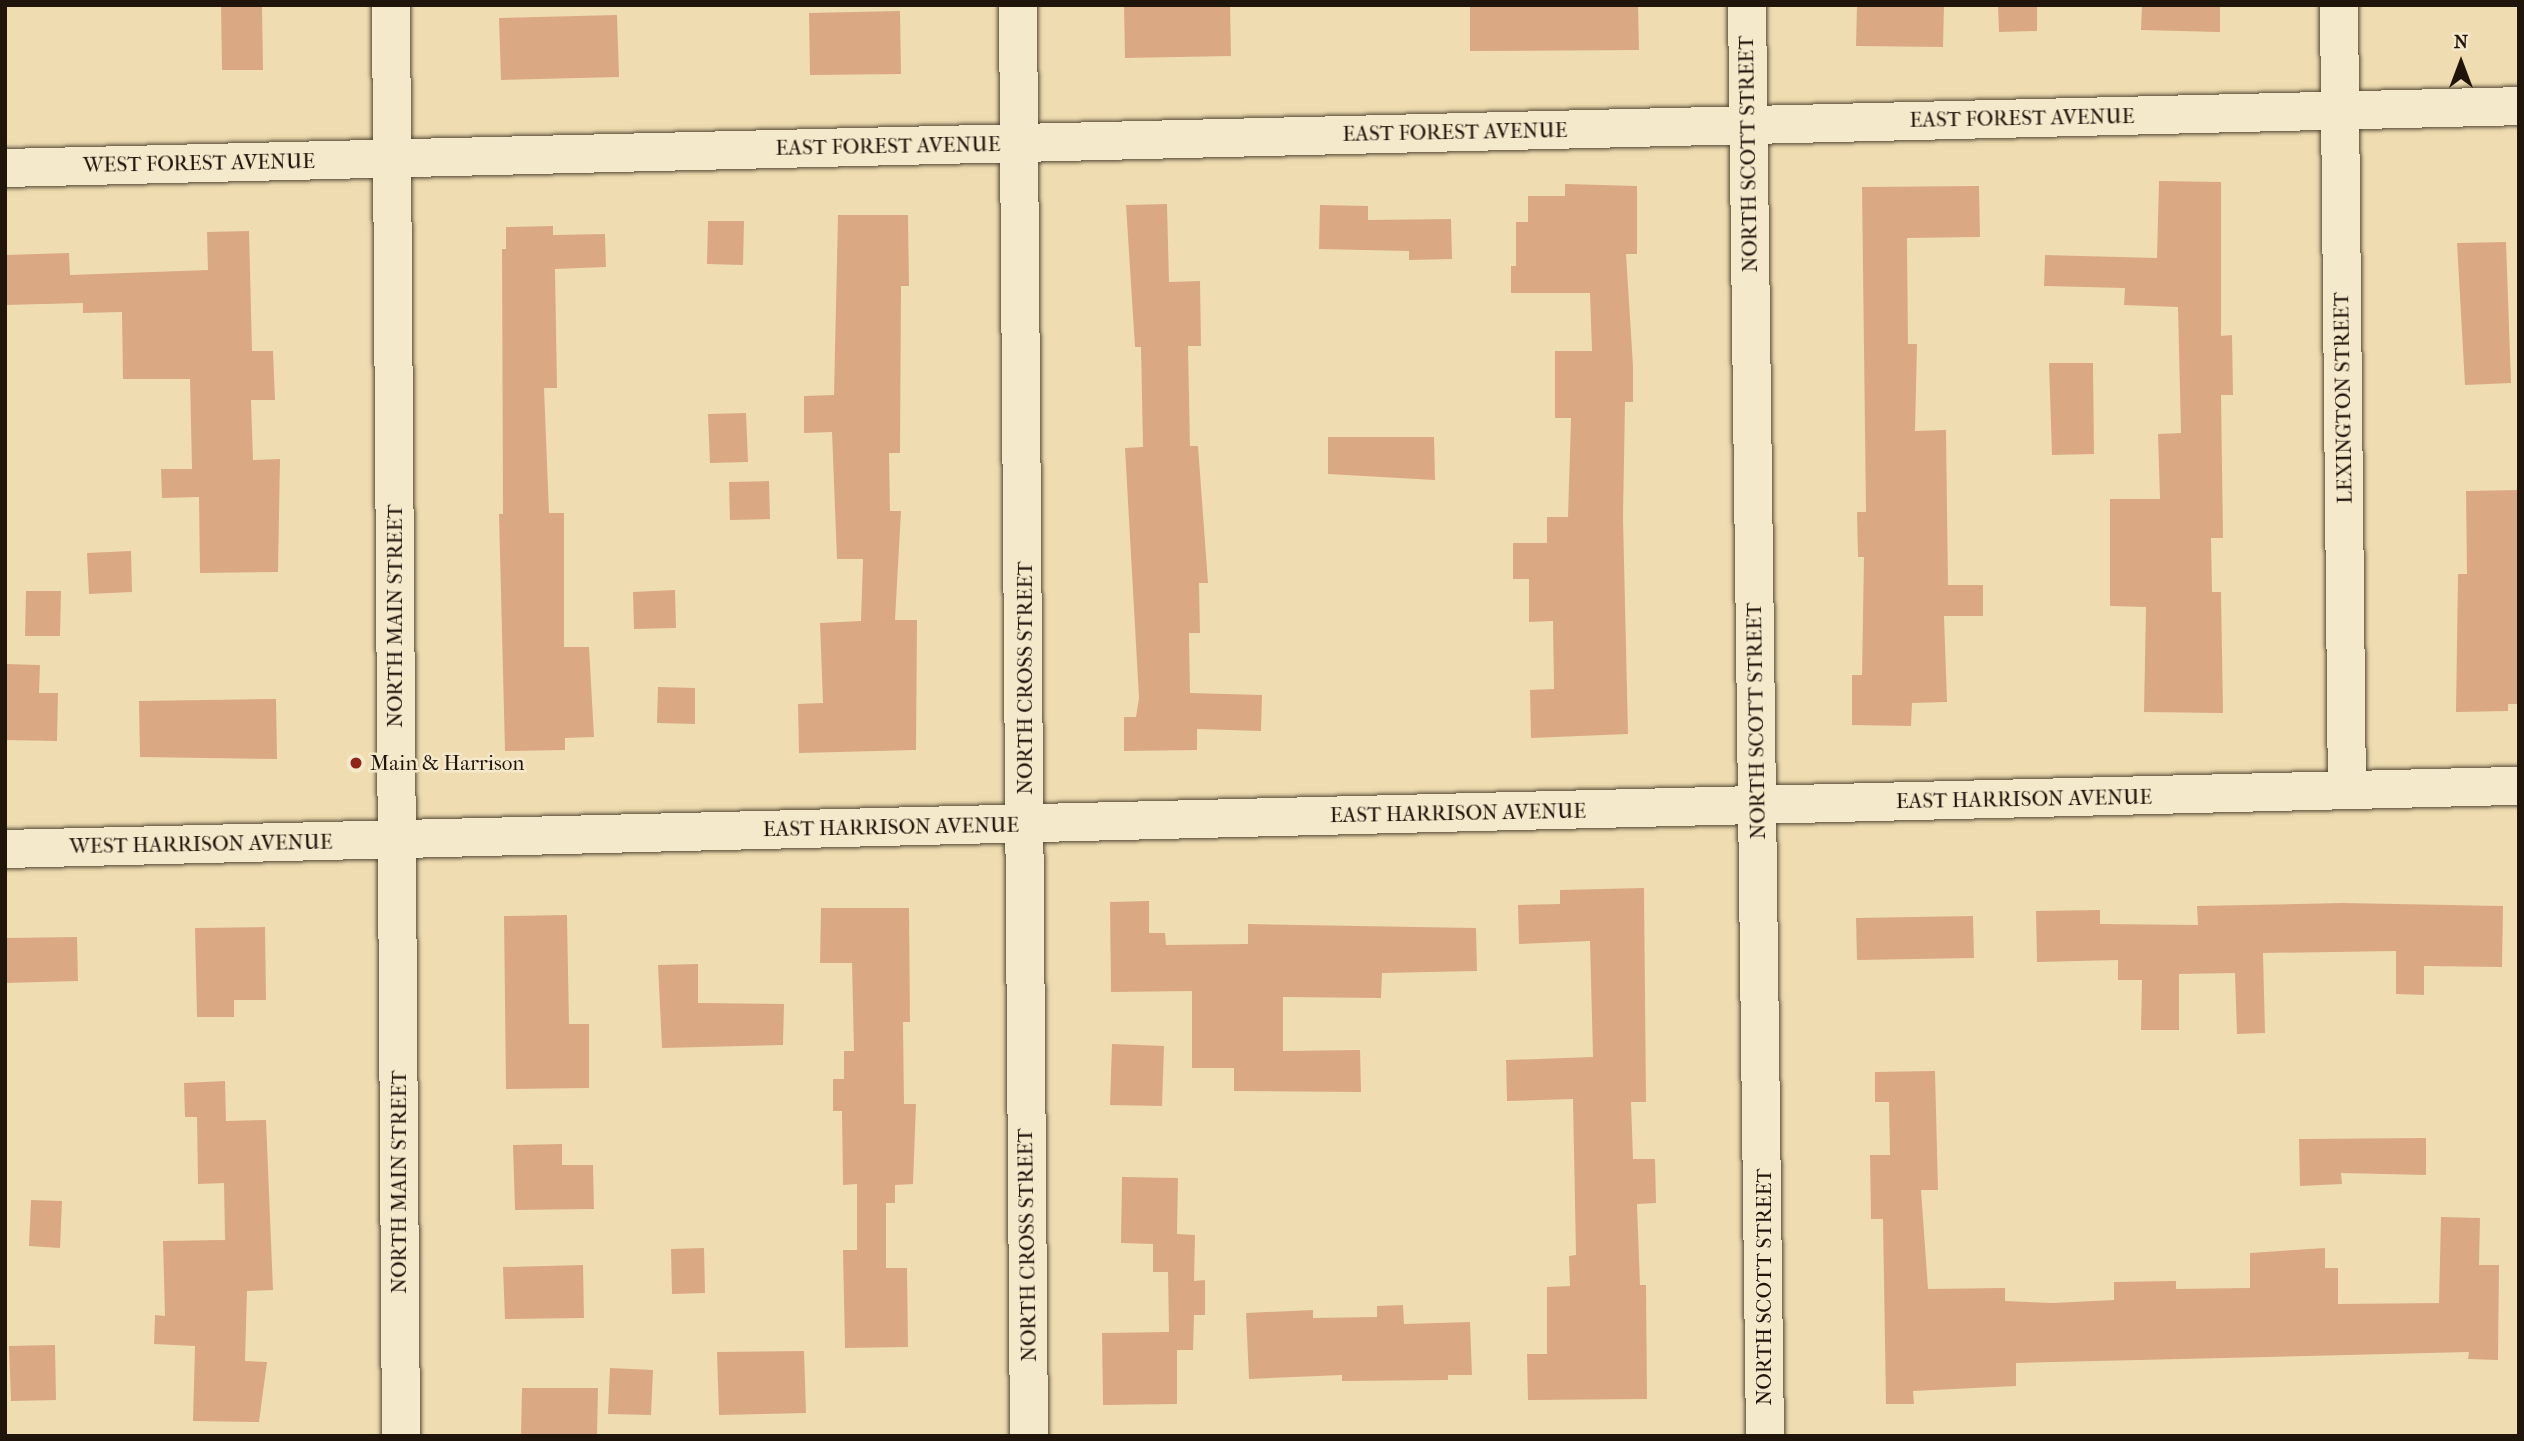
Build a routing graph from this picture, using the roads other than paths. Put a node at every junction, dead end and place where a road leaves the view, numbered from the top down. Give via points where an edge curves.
1 (391, 5) edge
2 (1018, 5) edge
3 (1747, 5) edge
4 (2339, 5) edge
5 (2519, 106) edge
6 (2340, 110) junction
7 (1748, 125) junction
8 (1019, 143) junction
9 (392, 158) junction
10 (5, 168) edge
11 (2519, 786) edge
12 (2347, 790) junction
13 (1755, 805) junction
14 (1026, 823) junction
15 (397, 839) junction
16 (5, 849) edge
17 (401, 1436) edge
18 (1029, 1436) edge
19 (1765, 1436) edge

1 - 9 street, NORTH MAIN STREET
2 - 8 street, NORTH CROSS STREET
3 - 7 street, NORTH SCOTT STREET
4 - 6 street, LEXINGTON STREET
5 - 6 street, EAST FOREST AVENUE
6 - 7 street, EAST FOREST AVENUE
6 - 12 street, LEXINGTON STREET
7 - 8 street, EAST FOREST AVENUE
7 - 13 street, NORTH SCOTT STREET
8 - 9 street, EAST FOREST AVENUE
8 - 14 street, NORTH CROSS STREET
9 - 10 street, WEST FOREST AVENUE
9 - 15 street, NORTH MAIN STREET
11 - 12 street, EAST HARRISON AVENUE
12 - 13 street, EAST HARRISON AVENUE
13 - 14 street, EAST HARRISON AVENUE
13 - 19 street, NORTH SCOTT STREET via 1762,896
14 - 15 street, EAST HARRISON AVENUE
14 - 18 street, NORTH CROSS STREET
15 - 16 street, WEST HARRISON AVENUE
15 - 17 street, NORTH MAIN STREET

